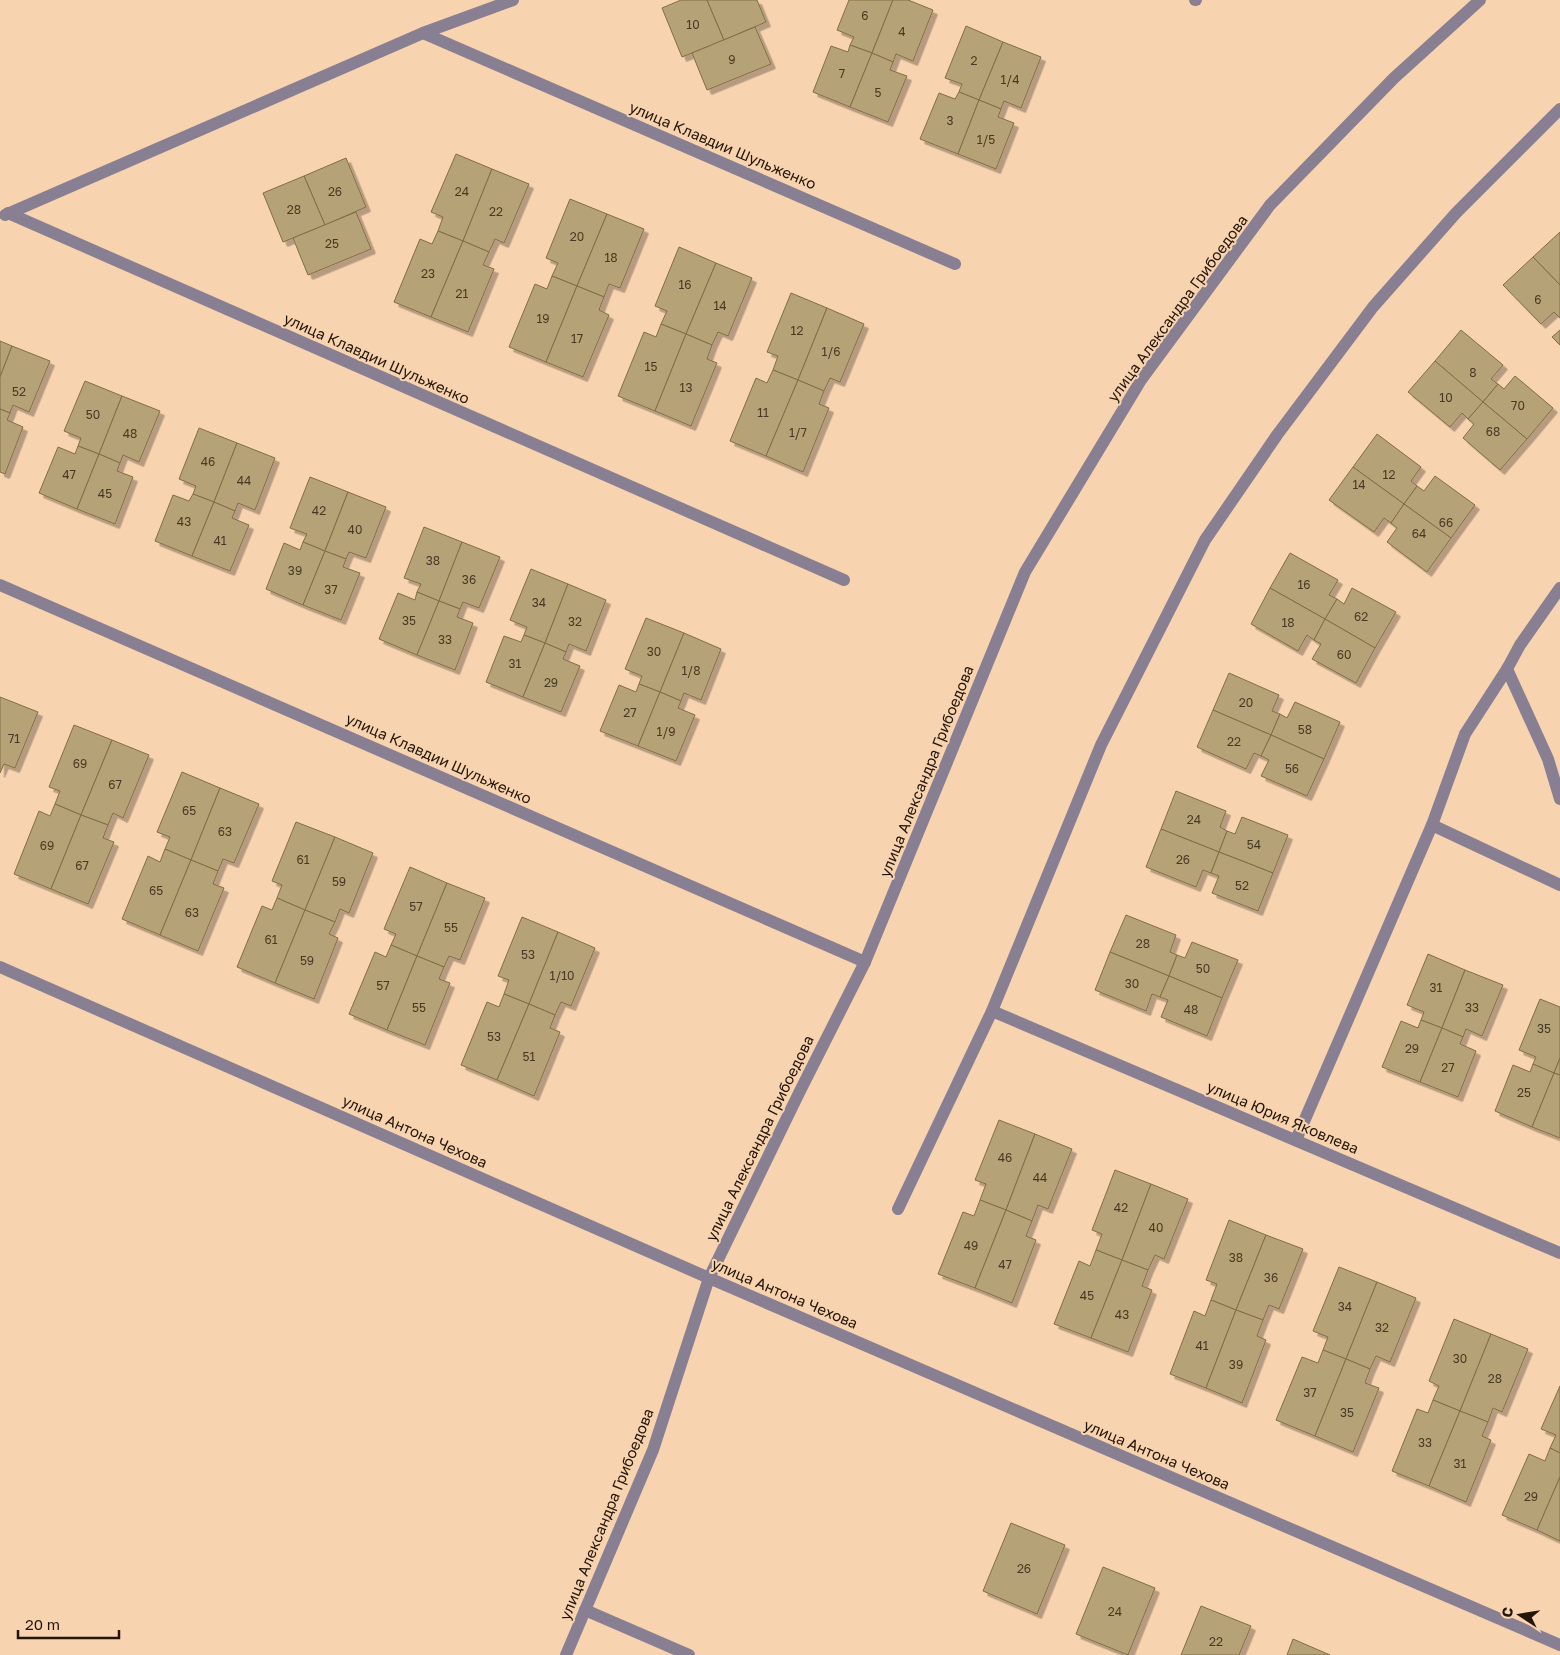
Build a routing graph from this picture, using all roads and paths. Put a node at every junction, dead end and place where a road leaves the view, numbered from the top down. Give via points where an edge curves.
1 (513, 0) edge
2 (1480, 0) edge
3 (423, 33) junction
4 (1560, 109) edge
5 (4, 215) edge
6 (955, 264) dead end
7 (844, 580) dead end
8 (0, 585) edge
9 (1560, 588) edge
10 (1507, 670) junction
11 (1560, 799) edge
12 (1432, 825) junction
13 (1560, 886) edge
14 (865, 962) junction
15 (0, 967) edge
16 (992, 1011) junction
17 (1296, 1140) junction
18 (898, 1208) dead end
19 (1560, 1253) edge
20 (709, 1278) junction
21 (585, 1610) junction
22 (1560, 1645) edge
23 (566, 1655) edge
24 (689, 1655) edge

1 - 3 street, улица Клавдии Шульженко
2 - 14 street, улица Александра Грибоедова via 1394,78 1270,205 1141,380 1025,572
3 - 5 street, улица Клавдии Шульженко
3 - 6 street, улица Клавдии Шульженко
4 - 16 street via 1456,213 1373,307 1205,540 1100,745
5 - 7 street, улица Клавдии Шульженко
8 - 14 street, улица Клавдии Шульженко
9 - 10 street via 1520,645
10 - 11 street via 1548,759
10 - 12 street via 1465,734
12 - 13 street
12 - 17 street
14 - 20 street, улица Александра Грибоедова
15 - 20 street, улица Антона Чехова
16 - 17 street, улица Юрия Яковлева
16 - 18 street
17 - 19 street, улица Юрия Яковлева
20 - 21 street, улица Александра Грибоедова via 653,1450
20 - 22 street, улица Антона Чехова
21 - 23 street, улица Александра Грибоедова
21 - 24 street

